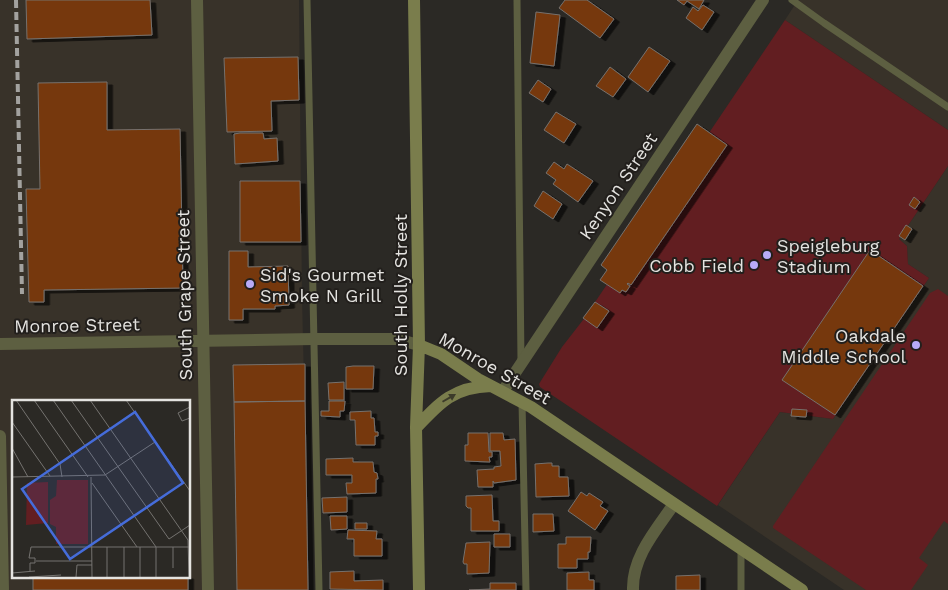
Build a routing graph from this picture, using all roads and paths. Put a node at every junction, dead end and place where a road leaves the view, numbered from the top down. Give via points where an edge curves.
1 (197, 0) edge
2 (307, 0) edge
3 (414, 0) edge
4 (517, 0) edge
5 (763, 0) edge
6 (792, 0) edge
7 (948, 107) edge
8 (314, 339) junction
9 (202, 341) junction
10 (0, 344) edge
11 (419, 345) junction
12 (521, 363) junction
13 (497, 388) junction
14 (522, 402) junction
15 (416, 428) junction
16 (0, 436) edge
17 (674, 504) junction
18 (741, 550) junction
19 (3, 590) edge
20 (208, 590) edge
21 (319, 590) edge
22 (419, 590) edge
23 (526, 590) edge
24 (633, 590) edge
25 (741, 590) edge
26 (802, 590) edge

1 - 9 street, South Grape Street
2 - 8 lane
3 - 11 street, South Holly Street
4 - 12 lane
5 - 12 street, Kenyon Street
6 - 7 lane
8 - 9 street, Monroe Street
8 - 11 street, Monroe Street via 396,340
8 - 21 lane
9 - 10 street, Monroe Street
9 - 20 street, South Grape Street
11 - 13 street, Monroe Street via 441,354
11 - 15 street, South Holly Street
12 - 13 street, Kenyon Street
13 - 14 street, Monroe Street
15 -> 13 street via 447,397 474,386
14 - 17 street, Monroe Street
14 - 23 lane
15 - 22 street, South Holly Street
16 - 19 street
17 - 18 street, Monroe Street
17 - 24 street via 645,547 636,566
18 - 25 lane
18 - 26 street, Monroe Street

